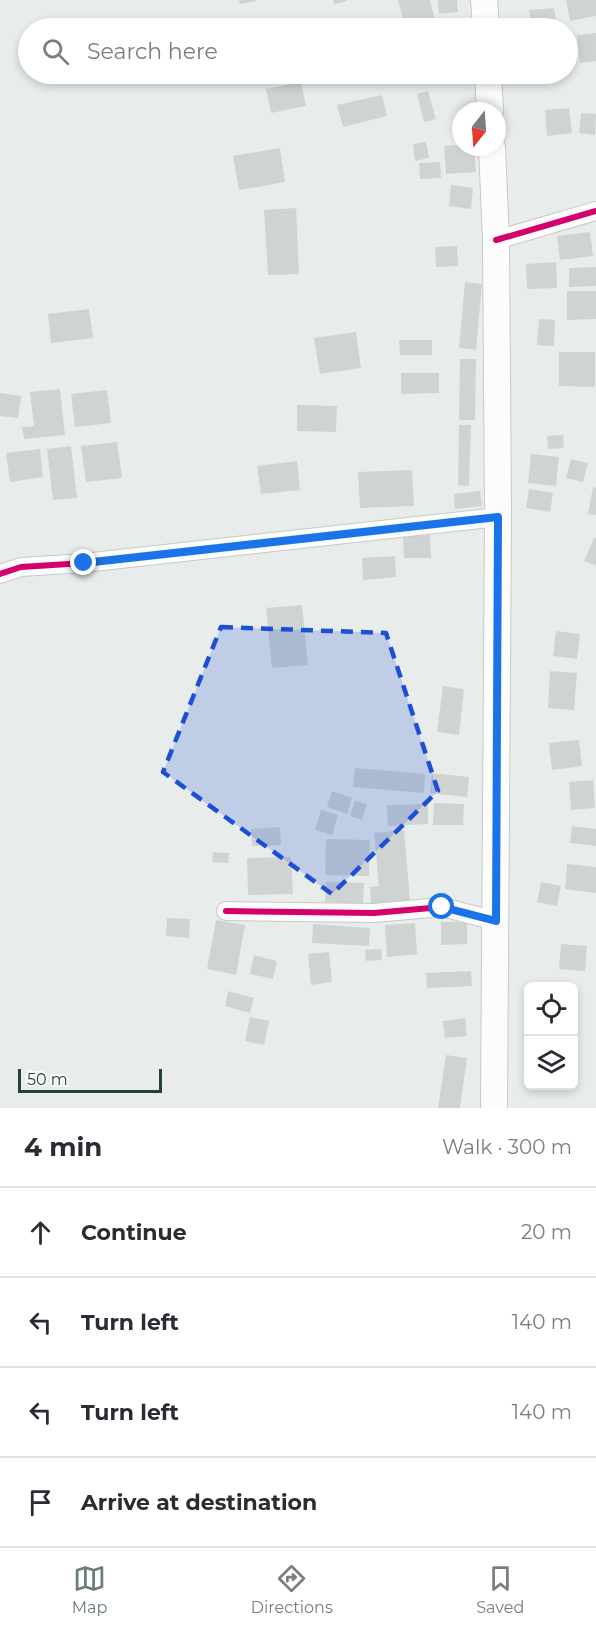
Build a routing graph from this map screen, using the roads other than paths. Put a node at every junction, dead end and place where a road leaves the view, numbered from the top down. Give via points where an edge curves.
1 (484, 0) edge
2 (485, 18) edge
3 (489, 84) edge
4 (490, 102) edge
5 (492, 156) edge
6 (596, 211) edge
7 (496, 240) junction
8 (498, 517) junction
9 (0, 574) edge
10 (226, 911) dead end
11 (496, 921) junction
12 (494, 1108) edge

1 - 2 main road
3 - 4 main road
5 - 7 main road
6 - 7 street
7 - 8 main road
8 - 9 street via 21,567
8 - 11 main road
10 - 11 street via 374,913 442,907
11 - 12 main road

